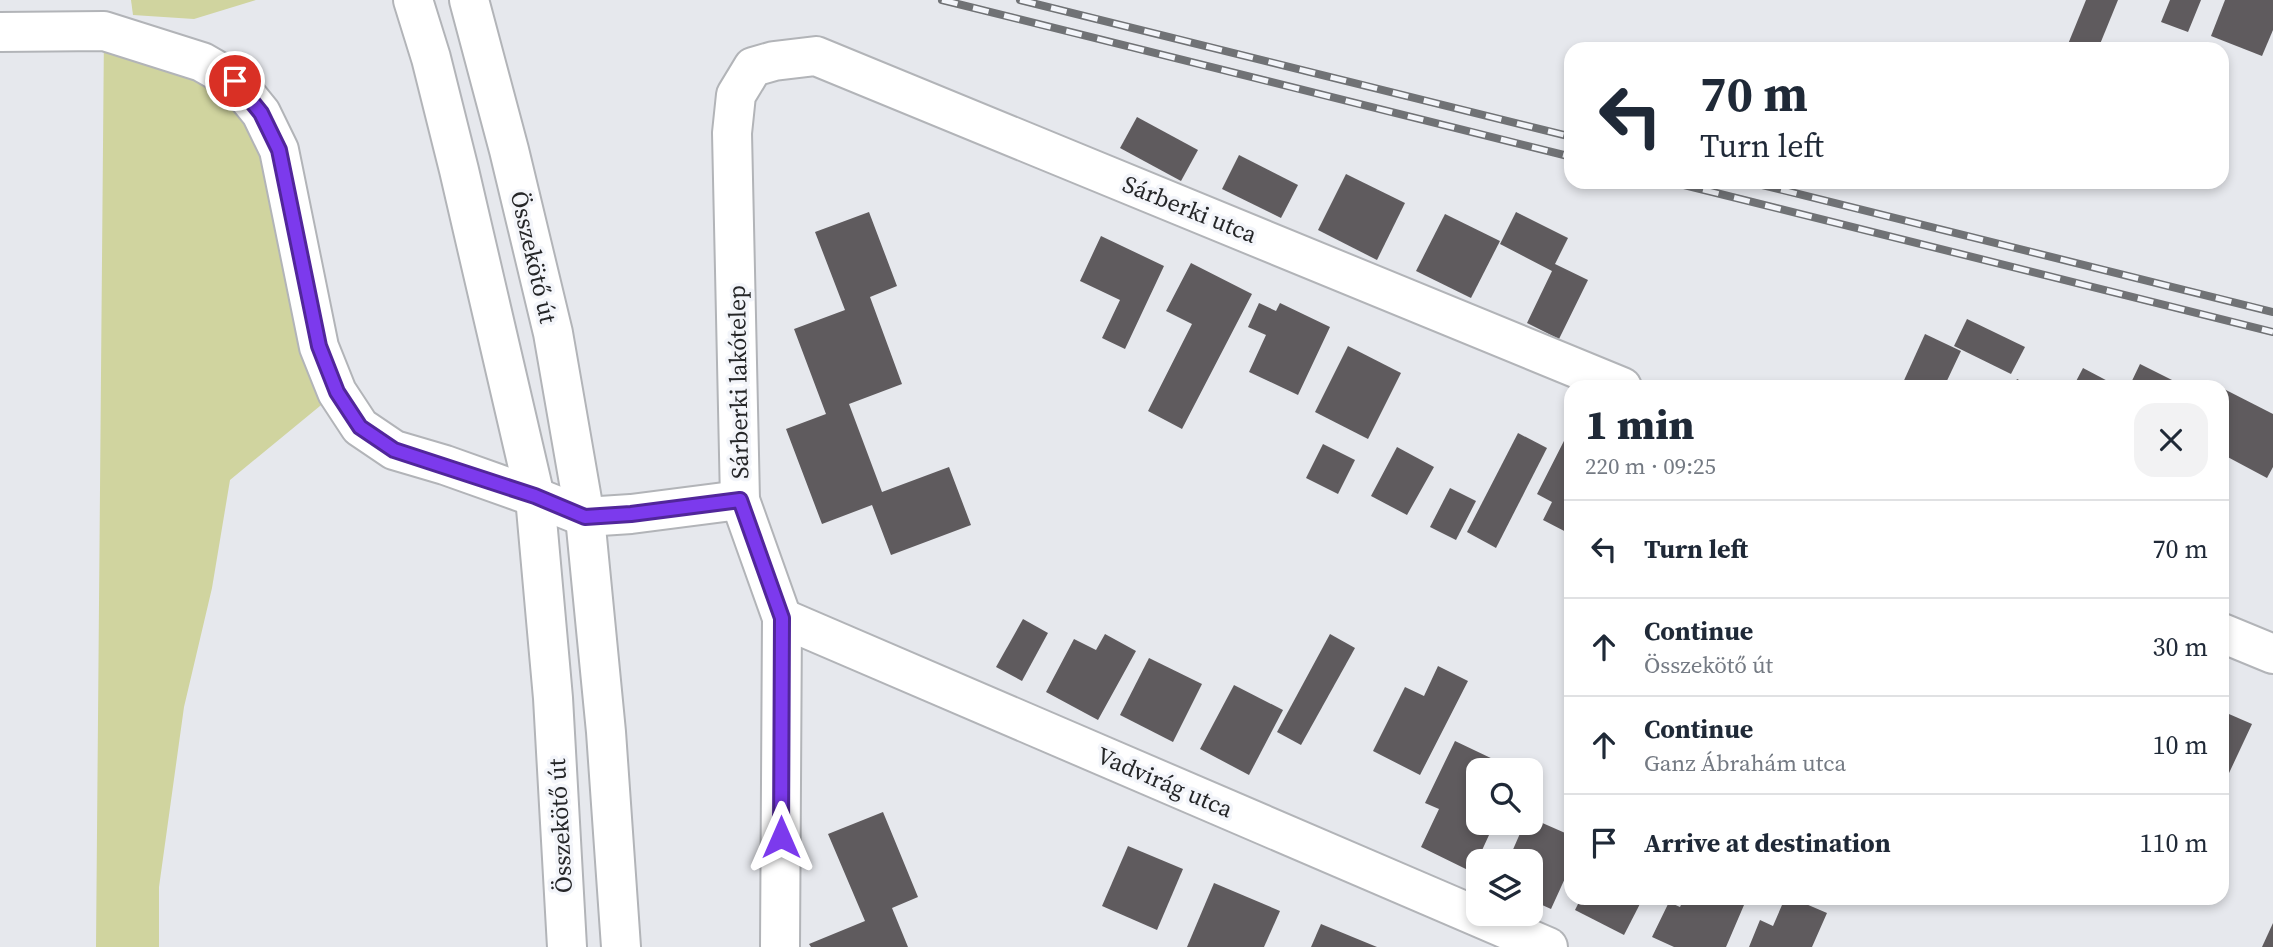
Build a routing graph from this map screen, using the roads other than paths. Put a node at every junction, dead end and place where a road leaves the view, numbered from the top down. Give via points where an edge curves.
1 (413, 0) edge
2 (469, 0) edge
3 (0, 32) edge
4 (754, 67) joint
5 (1605, 380) edge
6 (535, 496) junction
7 (740, 500) junction
8 (585, 517) junction
9 (782, 618) junction
10 (2229, 636) edge
11 (2273, 654) edge
12 (567, 947) edge
13 (621, 947) edge
14 (780, 947) edge
15 (1548, 947) edge

1 - 6 street, Összekötő út via 460,170
2 - 8 street, Összekötő út via 553,333
3 - 6 street via 104,31 202,62 235,81 261,113 279,150 319,346 337,392 360,427 394,450
4 - 5 street, Sárberki utca via 816,56
4 - 7 street, Sárberki lakótelep via 736,95 732,133
6 - 8 street
6 - 12 street, Összekötő út via 553,698
7 - 8 street
7 - 9 street, Sárberki lakótelep
8 - 13 street, Összekötő út
9 - 14 street, Sárberki lakótelep
9 - 15 street, Vadvirág utca
10 - 11 street

